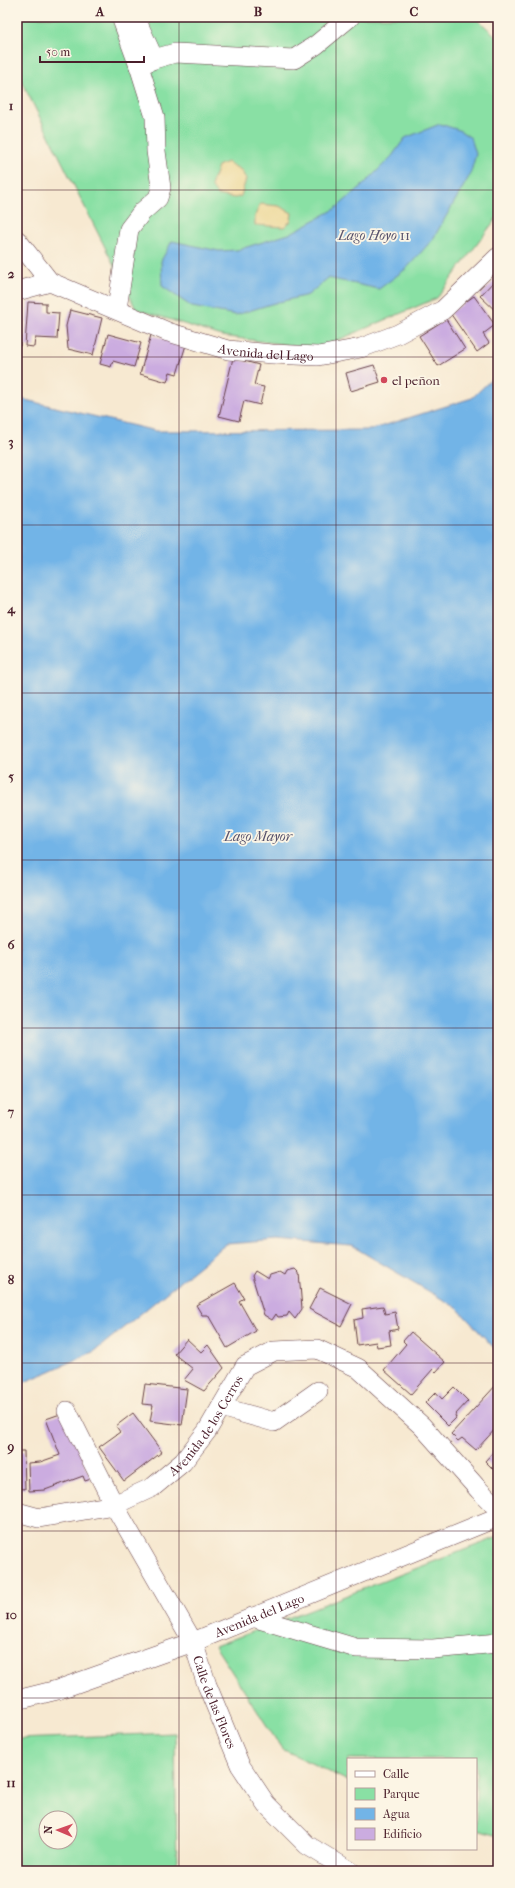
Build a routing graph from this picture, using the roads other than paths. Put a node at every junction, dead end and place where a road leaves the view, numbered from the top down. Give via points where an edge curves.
1 (121, 17) edge
2 (135, 17) edge
3 (350, 17) edge
4 (146, 62) junction
5 (17, 240) edge
6 (498, 257) edge
7 (50, 282) junction
8 (17, 291) edge
9 (117, 309) junction
10 (318, 1391) dead end
11 (220, 1408) junction
12 (68, 1411) dead end
13 (114, 1505) junction
14 (498, 1509) edge
15 (17, 1512) edge
16 (498, 1517) edge
17 (252, 1617) junction
18 (193, 1642) junction
19 (498, 1643) edge
20 (17, 1700) edge
21 (345, 1870) edge

1 - 4 street
2 - 4 street
3 - 4 street via 294,60 175,53
4 - 9 street via 155,117 161,188 158,198 142,212 129,229
5 - 7 street
6 - 9 street, Avenida del Lago via 443,310 398,334 361,348 318,356 228,350 168,332
7 - 8 street
7 - 9 street, Avenida del Lago
10 - 11 street via 274,1422
11 - 13 street, Avenida de los Cerros via 207,1431 183,1462 153,1487
11 - 14 street, Avenida de los Cerros via 245,1366 274,1351 317,1349 358,1368 422,1426
12 - 13 street, Calle de las Flores
13 - 15 street, Avenida de los Cerros via 39,1518
13 - 18 street, Calle de las Flores
16 - 17 street, Avenida del Lago
17 - 18 street, Avenida del Lago
17 - 19 street via 356,1648 433,1649
18 - 20 street, Avenida del Lago via 57,1690
18 - 21 street, Calle de las Flores via 207,1685 240,1765 266,1804 307,1845

